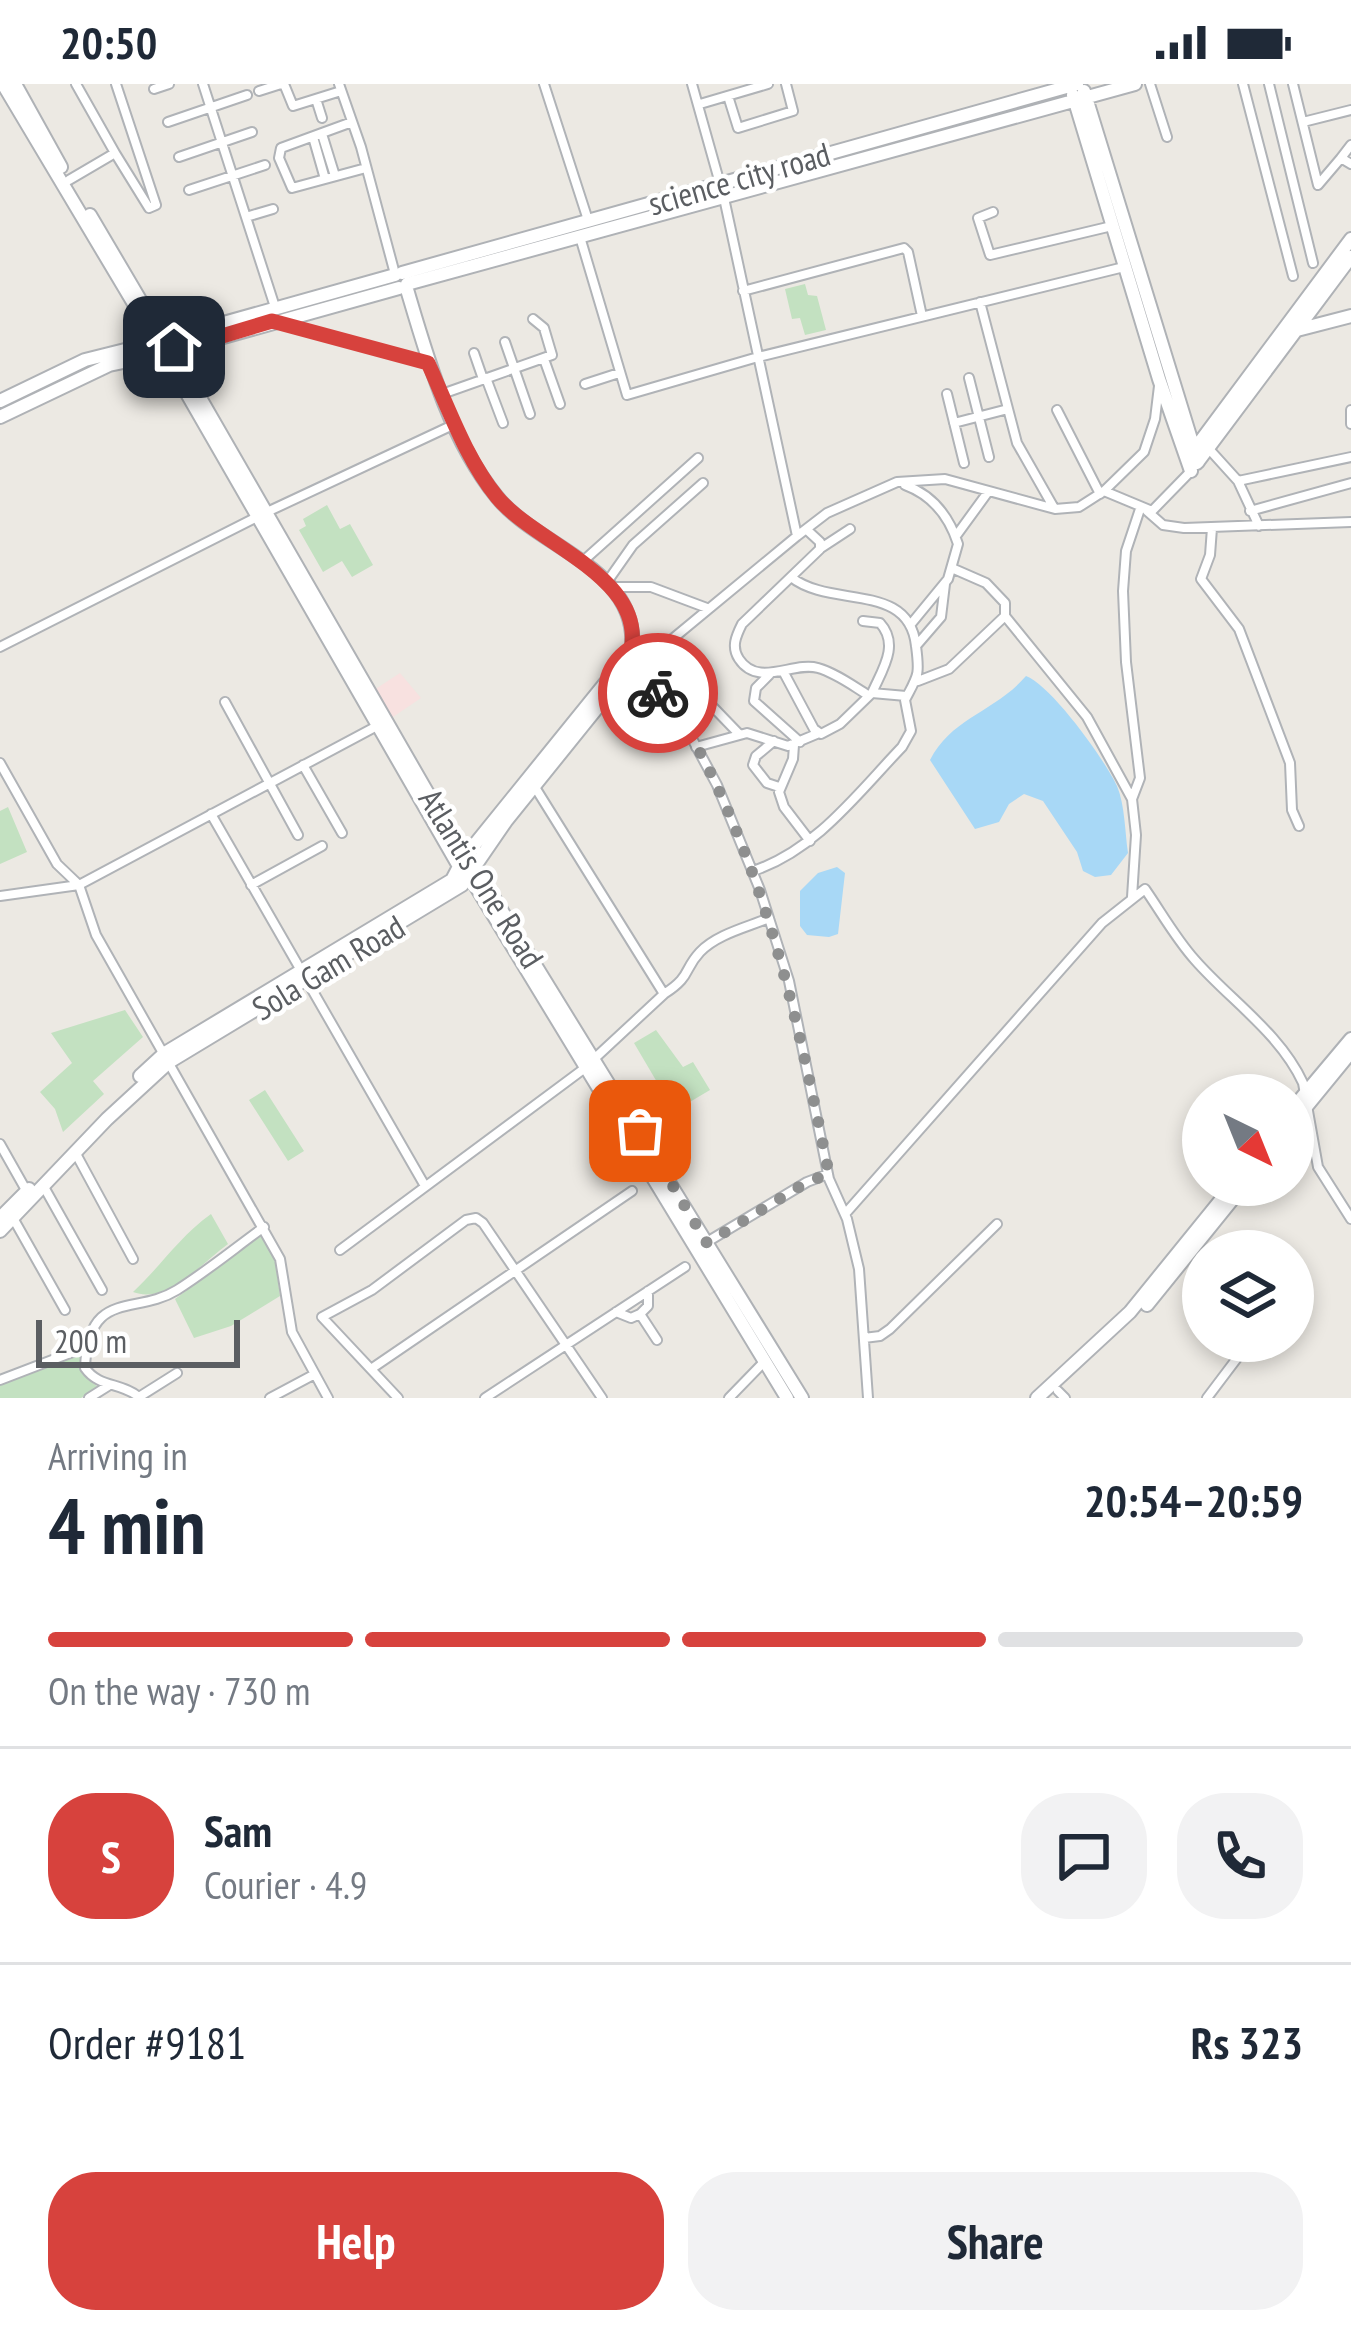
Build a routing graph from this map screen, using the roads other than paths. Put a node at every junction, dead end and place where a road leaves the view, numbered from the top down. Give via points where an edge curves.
1 (33, 84) edge
2 (76, 84) edge
3 (116, 84) edge
4 (170, 84) edge
5 (203, 84) edge
6 (283, 84) edge
7 (325, 84) edge
8 (544, 84) edge
9 (692, 84) edge
10 (768, 84) edge
11 (786, 84) edge
12 (1135, 84) edge
13 (1150, 84) edge
14 (1244, 84) edge
15 (1269, 84) edge
16 (1293, 84) edge
17 (1072, 85) edge
18 (340, 87) edge
19 (8, 89) edge
20 (154, 89) dead end
21 (259, 91) dead end
22 (247, 95) dead end
23 (329, 95) junction
24 (728, 96) junction
25 (316, 99) junction
26 (1082, 99) junction
27 (700, 104) junction
28 (211, 107) junction
29 (1351, 110) edge
30 (322, 118) dead end
31 (168, 122) dead end
32 (352, 122) junction
33 (1303, 122) junction
34 (252, 132) dead end
35 (318, 135) junction
36 (1167, 137) dead end
37 (222, 142) junction
38 (1351, 145) edge
39 (115, 153) junction
40 (179, 158) dead end
41 (1341, 158) junction
42 (1351, 164) edge
43 (265, 165) dead end
44 (366, 168) junction
45 (233, 176) junction
46 (330, 177) junction
47 (69, 180) junction
48 (720, 182) junction
49 (189, 190) dead end
50 (724, 198) junction
51 (273, 209) dead end
52 (993, 212) dead end
53 (246, 218) junction
54 (589, 220) junction
55 (1113, 226) junction
56 (580, 237) junction
57 (1351, 239) edge
58 (1351, 257) edge
59 (1313, 263) dead end
60 (1125, 267) junction
61 (1293, 276) dead end
62 (402, 281) junction
63 (743, 290) junction
64 (980, 302) junction
65 (274, 314) junction
66 (922, 316) junction
67 (1351, 316) edge
68 (533, 319) dead end
69 (1297, 330) junction
70 (505, 341) dead end
71 (162, 346) junction
72 (475, 353) dead end
73 (758, 357) junction
74 (544, 358) junction
75 (428, 363) junction
76 (514, 369) junction
77 (619, 374) junction
78 (969, 378) dead end
79 (485, 379) junction
80 (1159, 380) junction
81 (585, 384) dead end
82 (442, 394) junction
83 (947, 394) dead end
84 (0, 401) edge
85 (560, 404) dead end
86 (1008, 409) junction
87 (1058, 410) dead end
88 (1351, 410) edge
89 (530, 414) dead end
90 (0, 417) edge
91 (979, 417) junction
92 (503, 423) dead end
93 (954, 423) junction
94 (455, 424) junction
95 (1351, 424) edge
96 (989, 457) dead end
97 (1351, 457) edge
98 (698, 458) dead end
99 (1196, 458) junction
100 (964, 463) dead end
101 (1238, 481) junction
102 (897, 482) junction
103 (703, 483) dead end
104 (1351, 483) edge
105 (988, 492) junction
106 (1102, 492) junction
107 (1055, 509) junction
108 (1250, 512) junction
109 (261, 514) junction
110 (1148, 515) junction
111 (1351, 522) edge
112 (1259, 526) junction
113 (1212, 527) junction
114 (807, 530) junction
115 (850, 530) dead end
116 (797, 536) junction
117 (956, 536) junction
118 (820, 548) junction
119 (580, 563) junction
120 (953, 568) junction
121 (791, 577) junction
122 (945, 583) junction
123 (610, 584) junction
124 (707, 608) junction
125 (1005, 616) junction
126 (863, 621) dead end
127 (911, 624) junction
128 (916, 646) junction
129 (0, 647) edge
130 (628, 668) junction
131 (783, 671) junction
132 (771, 673) junction
133 (918, 681) junction
134 (870, 694) junction
135 (906, 696) junction
136 (225, 702) dead end
137 (691, 704) dead end
138 (378, 726) junction
139 (819, 733) junction
140 (739, 734) junction
141 (774, 741) junction
142 (797, 744) junction
143 (696, 747) junction
144 (0, 763) edge
145 (303, 765) junction
146 (532, 782) junction
147 (270, 783) junction
148 (778, 788) junction
149 (1132, 799) junction
150 (211, 814) junction
151 (1299, 826) dead end
152 (342, 833) dead end
153 (298, 835) dead end
154 (810, 841) junction
155 (322, 846) dead end
156 (467, 867) junction
157 (753, 871) junction
158 (79, 884) junction
159 (251, 885) junction
160 (0, 896) edge
161 (1132, 897) junction
162 (769, 918) junction
163 (302, 977) junction
164 (664, 994) junction
165 (1351, 1040) edge
166 (1351, 1052) edge
167 (167, 1058) junction
168 (590, 1063) junction
169 (1298, 1074) edge
170 (1314, 1087) edge
171 (1314, 1090) edge
172 (0, 1144) edge
173 (1314, 1151) edge
174 (75, 1153) junction
175 (829, 1174) junction
176 (43, 1186) junction
177 (425, 1186) junction
178 (27, 1191) junction
179 (632, 1191) dead end
180 (1216, 1206) edge
181 (1227, 1206) edge
182 (845, 1214) junction
183 (7, 1218) edge
184 (1351, 1219) edge
185 (998, 1224) dead end
186 (263, 1227) junction
187 (0, 1231) edge
188 (707, 1243) junction
189 (340, 1250) dead end
190 (134, 1259) dead end
191 (685, 1267) dead end
192 (515, 1270) junction
193 (102, 1290) dead end
194 (648, 1291) junction
195 (65, 1310) dead end
196 (616, 1312) junction
197 (640, 1314) junction
198 (864, 1338) junction
199 (657, 1340) dead end
200 (566, 1345) junction
201 (88, 1346) junction
202 (764, 1360) junction
203 (1234, 1362) edge
204 (371, 1369) junction
205 (177, 1373) dead end
206 (316, 1374) junction
207 (0, 1380) edge
208 (109, 1385) junction
209 (1057, 1396) edge
210 (89, 1398) edge
211 (270, 1398) edge
212 (328, 1398) edge
213 (398, 1398) edge
214 (485, 1398) edge
215 (602, 1398) edge
216 (729, 1398) edge
217 (787, 1398) edge
218 (802, 1398) edge
219 (868, 1398) edge
220 (1037, 1398) edge
221 (1207, 1398) edge

1 - 19 street
2 - 39 street
3 - 39 street via 154,209
4 - 20 street
5 - 28 street
6 - 21 street
6 - 25 street via 293,106
7 - 23 street
8 - 54 street
9 - 27 street
10 - 24 street
11 - 24 street via 793,111 738,128
12 - 26 street
13 - 36 street
14 - 61 street
15 - 59 street
16 - 33 street
17 - 26 street
17 - 48 street, science city road
18 - 23 street
18 - 32 street
19 - 47 street
19 - 71 street
22 - 28 street
23 - 25 street
24 - 27 street
25 - 30 street
26 - 50 street
26 - 55 street
26 - 99 street
27 - 48 street
28 - 31 street
28 - 37 street
29 - 33 street
32 - 35 street
32 - 44 street
33 - 41 street via 1318,185
34 - 37 street
35 - 46 street
35 - 46 street via 278,150 278,158 292,188
37 - 40 street
37 - 45 street
38 - 41 street
39 - 47 street
41 - 42 street
43 - 45 street
44 - 46 street
44 - 62 street
45 - 49 street
45 - 53 street
47 - 71 street
48 - 50 street
48 - 54 street, science city road
50 - 56 street
50 - 63 street
51 - 53 street
52 - 55 street via 978,218 992,256
53 - 65 street
54 - 62 street, science city road
55 - 60 street
56 - 62 street
56 - 77 street
57 - 99 street
58 - 69 street
60 - 64 street
60 - 80 street
62 - 65 street
62 - 75 street
63 - 66 street via 904,248
63 - 73 street
64 - 66 street
64 - 86 street
65 - 71 street
65 - 75 street
66 - 73 street
67 - 69 street
68 - 74 street via 552,353
69 - 99 street
70 - 76 street
71 - 84 street via 85,360
71 - 90 street
71 - 109 street, Atlantis One Road
72 - 79 street
73 - 77 street via 632,394 624,393
73 - 116 street
74 - 76 street
74 - 85 street
75 - 82 street
76 - 79 street
76 - 89 street
77 - 81 street
78 - 91 street
79 - 82 street
79 - 92 street
80 - 99 street
80 - 106 street via 1144,452
82 - 94 street
83 - 93 street
86 - 91 street
86 - 107 street via 1024,460
87 - 106 street
88 - 95 street
91 - 93 street
91 - 96 street
93 - 100 street
94 - 109 street
94 - 119 street via 498,499
97 - 101 street
98 - 119 street
99 - 101 street
99 - 110 street
101 - 108 street
102 - 105 street via 945,479
102 - 114 street
102 - 117 street via 926,493
103 - 123 street via 633,545
104 - 108 street
105 - 107 street
105 - 117 street
106 - 107 street via 1079,507
106 - 110 street
108 - 112 street
109 - 129 street
109 - 138 street, Atlantis One Road
109 - 156 street, Atlantis One Road
110 - 113 street via 1170,527
110 - 149 street via 1126,551 1123,591 1140,778
111 - 112 street
112 - 113 street
113 - 151 street via 1201,579 1240,629 1290,763
114 - 116 street
114 - 118 street
115 - 118 street
116 - 124 street
117 - 120 street
118 - 121 street
119 - 123 street
120 - 122 street
120 - 125 street via 994,590
121 - 127 street via 812,592 888,605
121 - 132 street via 735,639 747,668
122 - 127 street
122 - 128 street via 941,617
123 - 124 street via 651,586
123 - 130 street via 630,628
124 - 130 street
125 - 133 street via 949,669
125 - 149 street via 1082,708
126 - 134 street via 880,623 890,638
127 - 128 street
128 - 133 street
130 - 143 street via 681,718
130 - 146 street, Sola Gam Road via 611,676
131 - 132 street
131 - 134 street via 815,667
131 - 139 street
132 - 142 street via 754,701
133 - 135 street
134 - 135 street
134 - 139 street
135 - 154 street via 908,738
136 - 147 street
137 - 140 street via 708,703
138 - 145 street
138 - 156 street, Atlantis One Road
139 - 142 street
140 - 141 street
140 - 143 street
141 - 142 street
141 - 148 street via 753,765
142 - 148 street
143 - 157 street
144 - 158 street via 57,864
145 - 147 street
145 - 152 street
146 - 156 street, Sola Gam Road
146 - 164 street
147 - 150 street
147 - 153 street
148 - 154 street
149 - 161 street
150 - 158 street
150 - 159 street
154 - 157 street
155 - 159 street
156 - 163 street, Sola Gam Road via 462,885
156 - 168 street, Atlantis One Road
157 - 162 street
158 - 160 street
158 - 167 street via 95,935
159 - 163 street
161 - 169 street via 1144,889 1194,960
161 - 182 street
162 - 164 street via 700,952 685,981
162 - 175 street
163 - 167 street, Sola Gam Road
163 - 177 street
164 - 168 street
165 - 170 street
166 - 171 street
167 - 174 street, Sola Gam Road
167 - 178 street, Sola Gam Road
167 - 186 street
168 - 177 street
168 - 188 street, Atlantis One Road
168 - 202 street, Atlantis One Road
172 - 178 street
173 - 184 street
174 - 176 street, Sola Gam Road
174 - 190 street
175 - 182 street
175 - 188 street
176 - 183 street, Sola Gam Road
176 - 193 street
177 - 189 street
178 - 183 street, Sola Gam Road
179 - 192 street
180 - 220 street via 1130,1312
181 - 209 street via 1147,1306
182 - 198 street via 860,1269
183 - 187 street, Sola Gam Road
183 - 195 street
185 - 198 street via 890,1329
186 - 201 street via 174,1293 112,1309
186 - 206 street via 280,1259 292,1332
188 - 218 street, Atlantis One Road
191 - 194 street
192 - 200 street
192 - 204 street
192 - 204 street via 484,1223 466,1220 322,1317
194 - 196 street
194 - 197 street
196 - 197 street
196 - 200 street
197 - 199 street
198 - 219 street
200 - 214 street
200 - 215 street
201 - 207 street
201 - 208 street via 86,1368
202 - 216 street
202 - 217 street, Atlantis One Road
203 - 221 street
204 - 213 street
205 - 208 street via 140,1397
206 - 211 street
206 - 212 street
208 - 210 street

